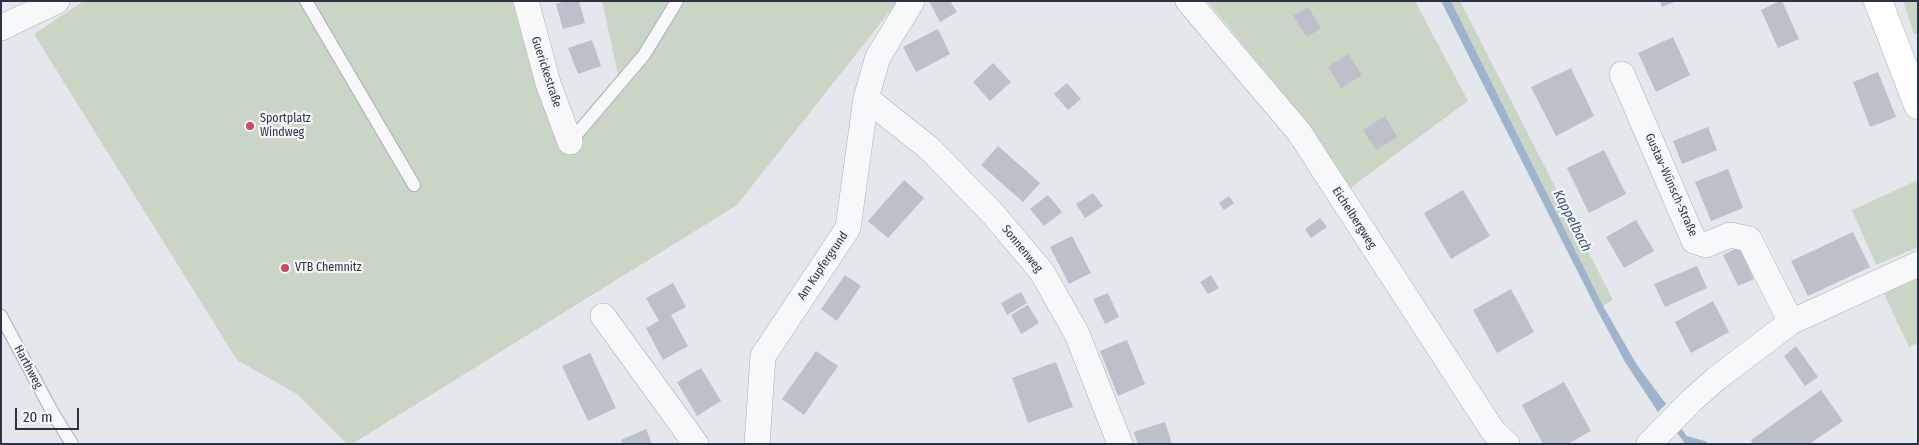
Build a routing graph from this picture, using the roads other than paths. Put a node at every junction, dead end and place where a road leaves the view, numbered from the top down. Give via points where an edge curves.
1 (57, 1) edge
2 (306, 1) edge
3 (526, 1) edge
4 (677, 1) edge
5 (912, 1) edge
6 (1188, 1) edge
7 (1878, 1) edge
8 (1, 28) edge
9 (1622, 74) dead end
10 (866, 98) junction
11 (1918, 105) edge
12 (570, 142) joint
13 (414, 185) dead end
14 (1918, 264) edge
15 (1, 316) edge
16 (602, 316) dead end
17 (1792, 322) junction
18 (1650, 442) edge
19 (72, 444) edge
20 (696, 444) edge
21 (757, 444) edge
22 (1120, 444) edge
23 (1508, 444) edge

1 - 8 street
2 - 13 lane
3 - 12 street, Guerickestraße via 548,84
4 - 12 lane via 644,55
5 - 10 street, Am Kupfergrund via 878,57
6 - 23 street, Eichelbergweg via 1299,132 1493,431
7 - 11 main road
9 - 17 street, Gustav-Wünsch-Straße via 1694,241 1706,244 1730,235 1749,238
10 - 21 street, Am Kupfergrund via 848,228 763,356
10 - 22 street, Sonnenweg via 930,149 994,215 1042,272 1077,334
14 - 17 street
15 - 19 lane, Harthweg
16 - 20 street
17 - 18 street via 1717,378

